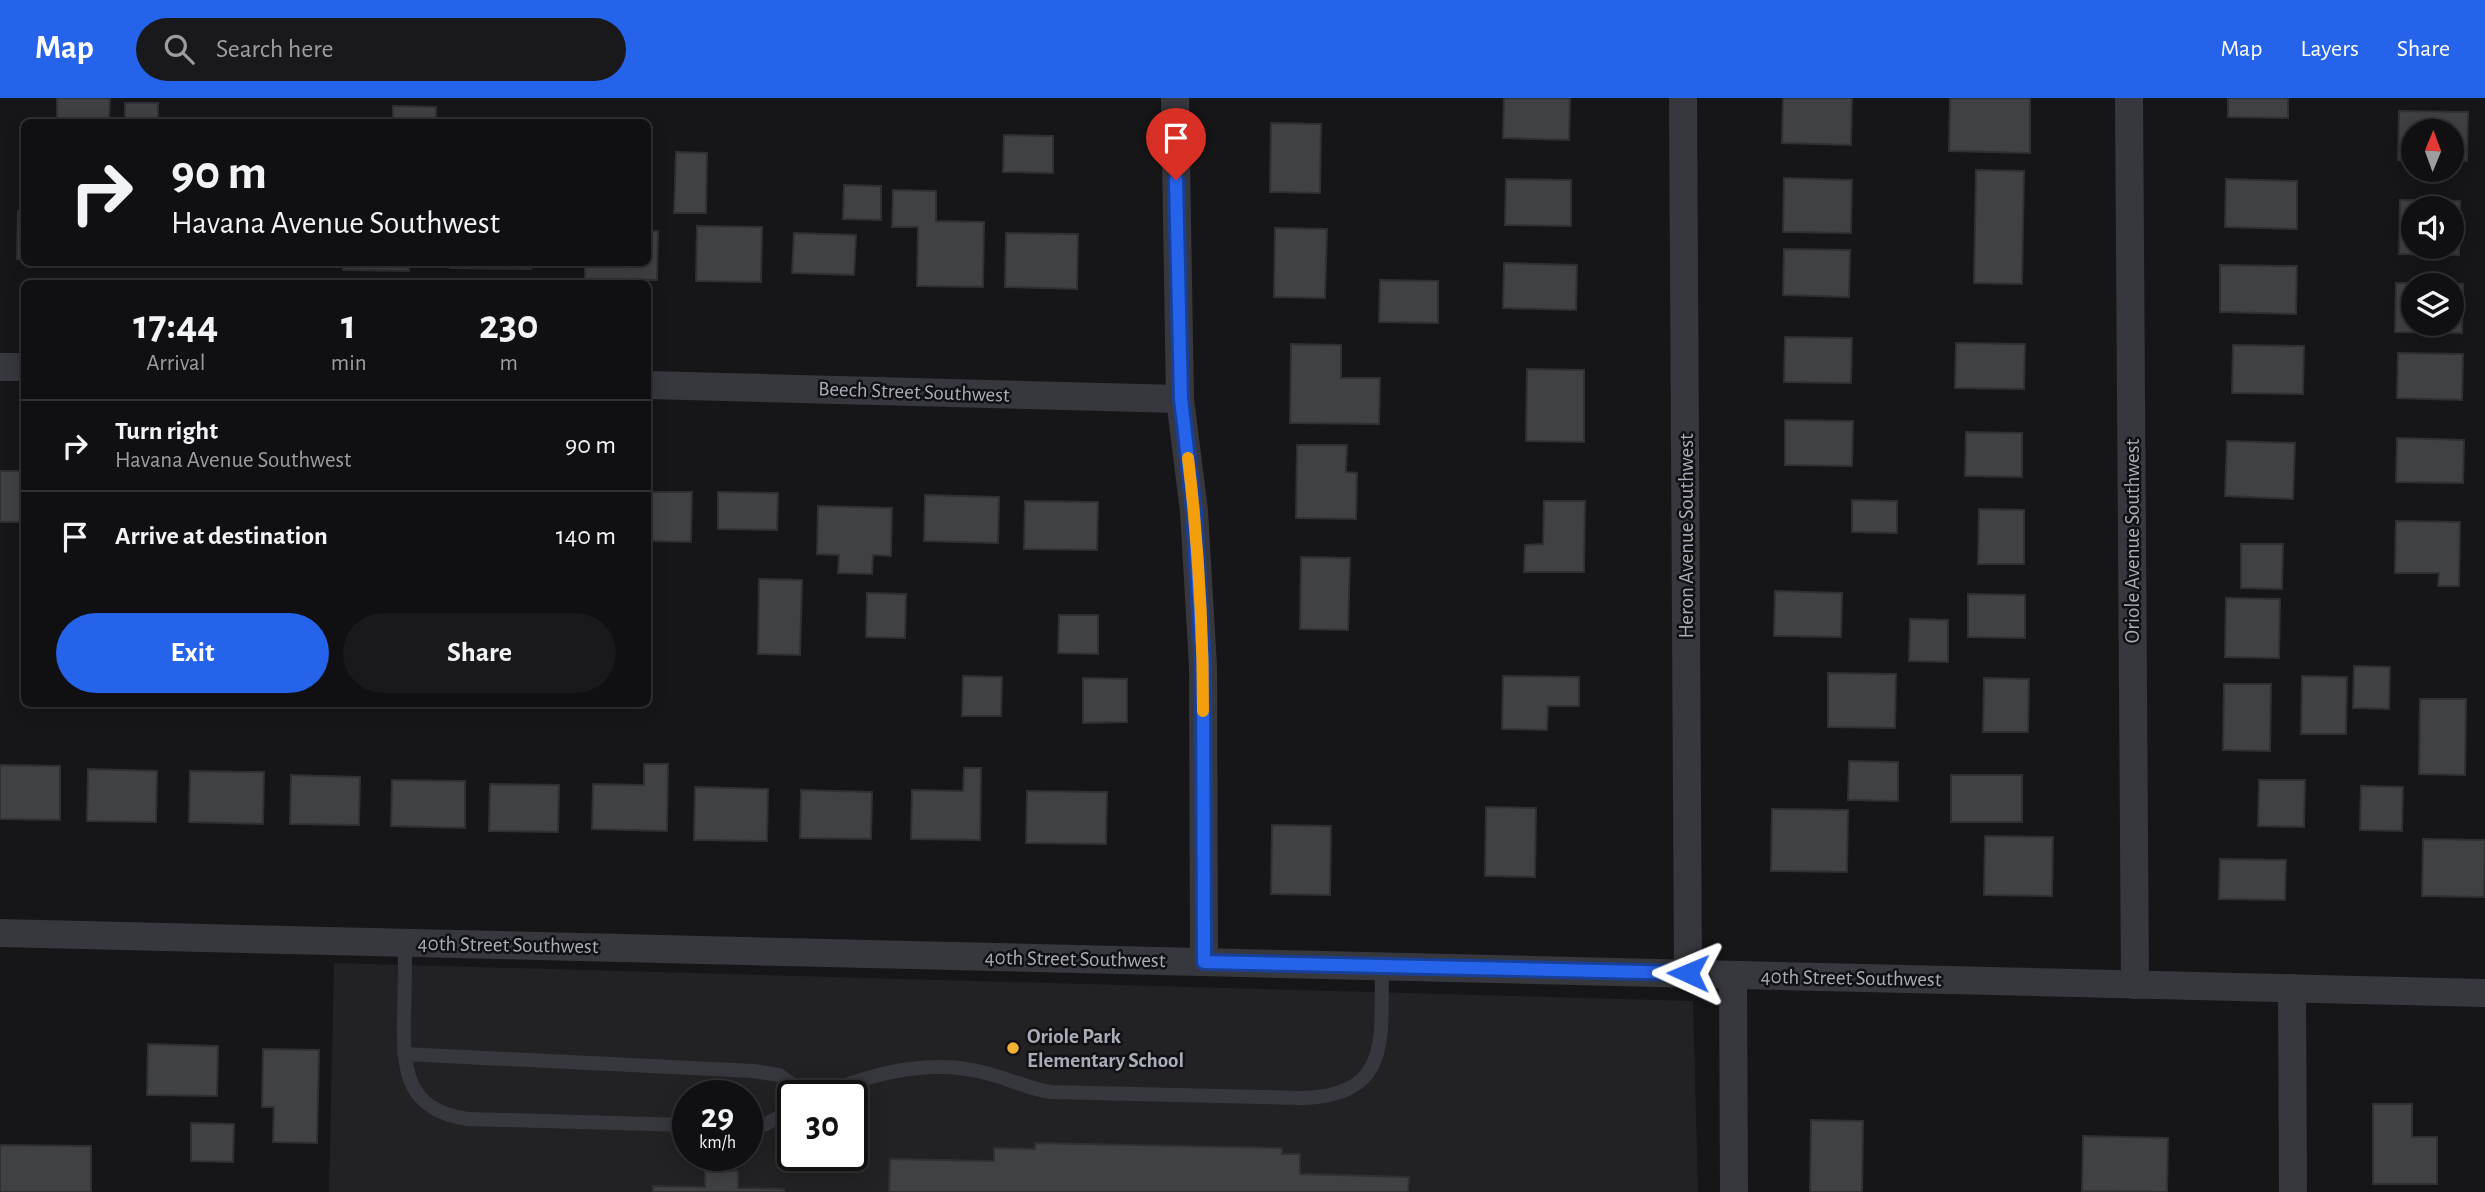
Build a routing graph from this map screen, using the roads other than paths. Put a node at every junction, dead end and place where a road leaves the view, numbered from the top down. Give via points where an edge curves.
1 (1175, 98) edge
2 (1683, 98) edge
3 (2129, 98) edge
4 (0, 367) edge
5 (21, 368) edge
6 (651, 385) edge
7 (1181, 399) junction
8 (0, 933) edge
9 (405, 943) junction
10 (1204, 962) junction
11 (1382, 966) junction
12 (1688, 973) junction
13 (1733, 975) junction
14 (2135, 985) junction
15 (2291, 988) junction
16 (2485, 993) edge
17 (404, 1054) junction
18 (786, 1080) edge
19 (861, 1080) edge
20 (672, 1124) edge
21 (1734, 1192) edge
22 (2293, 1192) edge

1 - 7 street
2 - 12 street, Heron Avenue Southwest
3 - 14 street, Oriole Avenue Southwest
4 - 5 street
6 - 7 street, Beech Street Southwest
7 - 10 street via 1194,511 1203,666
8 - 9 street, 40th Street Southwest
9 - 10 street, 40th Street Southwest
9 - 17 lane
10 - 11 street, 40th Street Southwest
11 - 12 street, 40th Street Southwest
11 - 19 lane via 1374,1065 1359,1083 1332,1095 1050,1092 984,1072 942,1067
12 - 13 street, 40th Street Southwest
13 - 14 street, 40th Street Southwest
13 - 21 street
14 - 15 street, 40th Street Southwest
15 - 16 street, 40th Street Southwest
15 - 22 street
17 - 18 lane via 753,1071
17 - 20 lane via 409,1079 421,1099 452,1117

